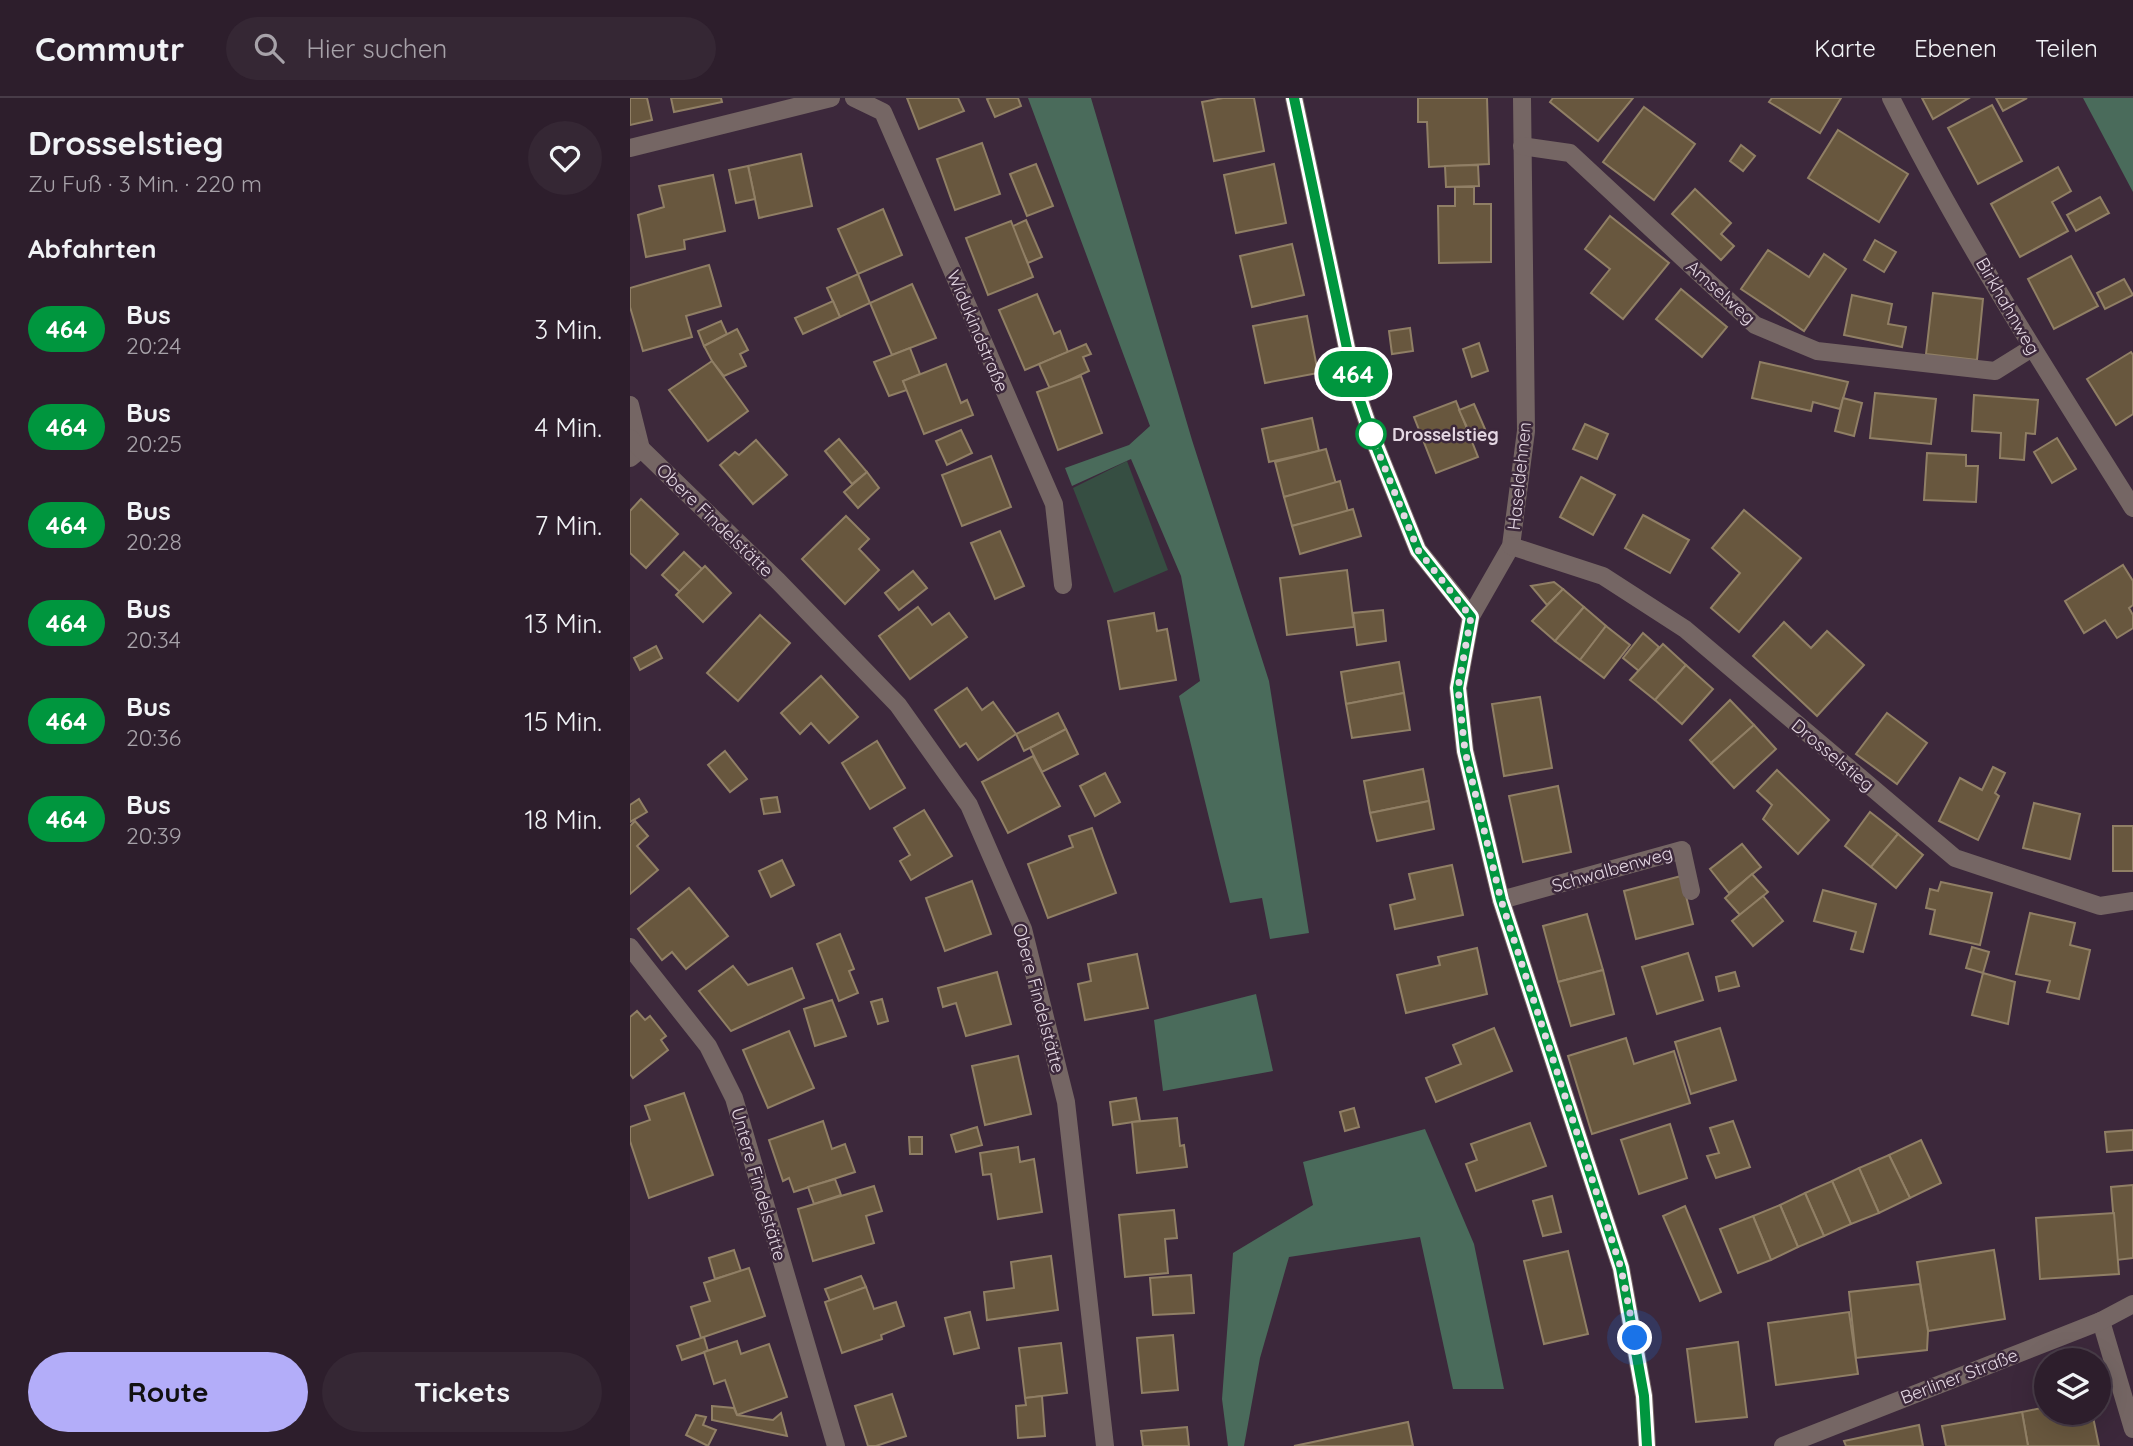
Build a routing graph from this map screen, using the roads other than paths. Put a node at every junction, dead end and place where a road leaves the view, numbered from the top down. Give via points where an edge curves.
1 (831, 98) edge
2 (854, 98) edge
3 (1294, 98) edge
4 (1522, 98) edge
5 (1891, 98) edge
6 (1522, 146) junction
7 (630, 148) edge
8 (2032, 348) junction
9 (630, 405) edge
10 (634, 448) edge
11 (2133, 508) edge
12 (1511, 546) junction
13 (1063, 585) dead end
14 (1471, 617) junction
15 (1692, 891) dead end
16 (1501, 900) junction
17 (2133, 901) edge
18 (630, 947) edge
19 (2133, 1304) edge
20 (2101, 1321) junction
21 (2133, 1429) edge
22 (836, 1446) edge
23 (1105, 1446) edge
24 (1647, 1446) edge
25 (1783, 1446) edge

1 - 7 street
2 - 13 street, Widukindstraße via 883,112 1052,500
3 - 14 street via 1355,386 1372,436 1418,550
4 - 6 street, Haseldehnen
5 - 8 street, Birkhahnweg
6 - 8 street, Amselweg via 1570,153 1755,325 1817,351 1995,371
6 - 12 street, Haseldehnen via 1526,431
8 - 11 street, Birkhahnweg
9 - 10 street
10 - 23 street, Obere Findelstätte via 778,581 898,705 969,805 1023,929 1066,1102
12 - 14 street, Haseldehnen
12 - 17 street, Drosselstieg via 1603,576 1685,629 1955,858 2100,906
14 - 16 street, Haseldehnen via 1458,688 1465,751
15 - 16 street, Schwalbenweg via 1682,850
16 - 24 street, Haseldehnen via 1621,1268 1644,1396
18 - 22 street, Untere Findelstätte via 708,1046 734,1098
19 - 20 street, Berliner Straße
20 - 21 street
20 - 25 street, Berliner Straße

